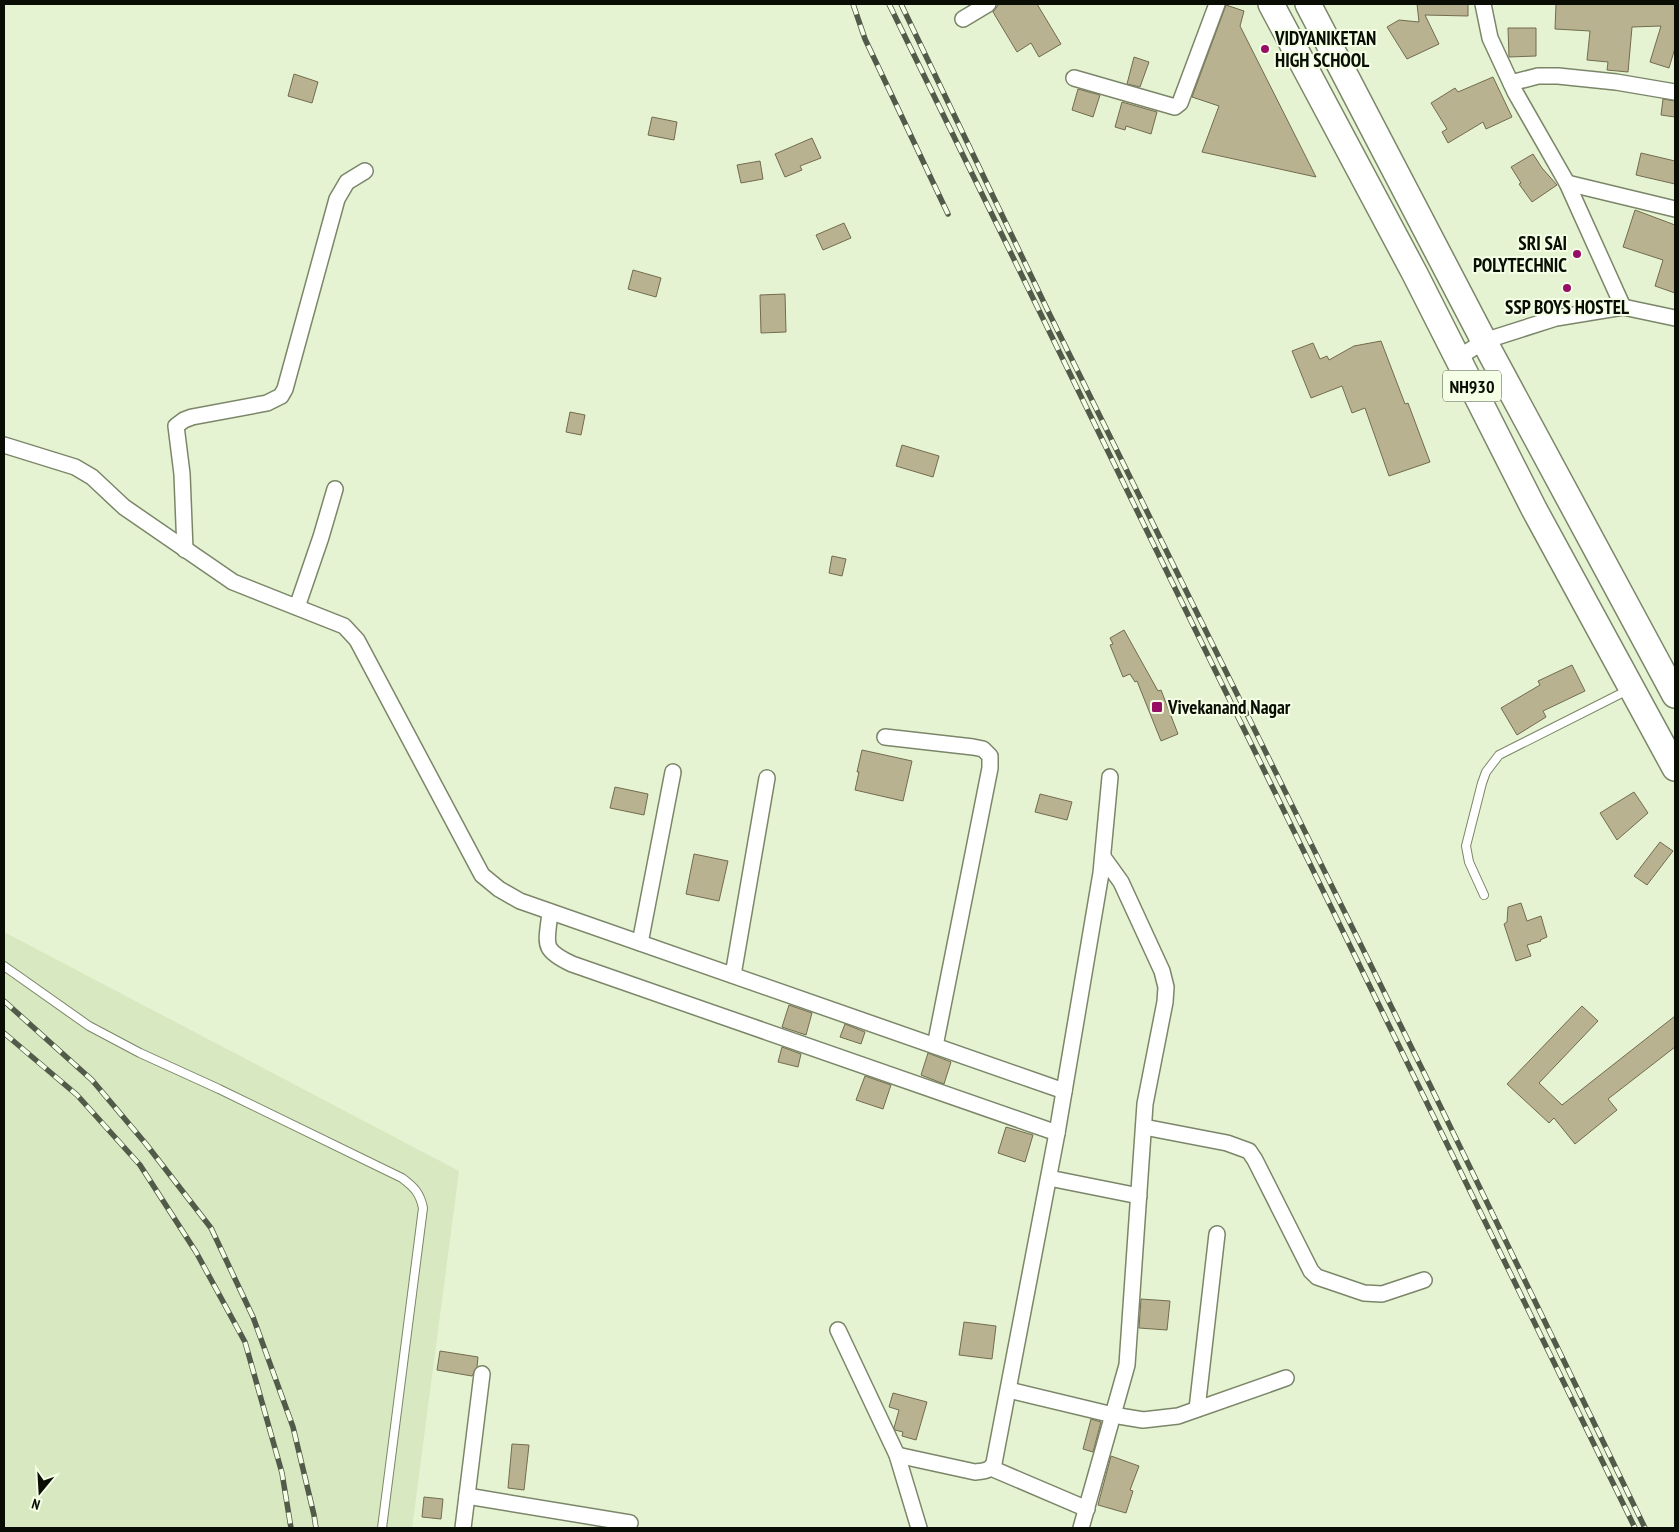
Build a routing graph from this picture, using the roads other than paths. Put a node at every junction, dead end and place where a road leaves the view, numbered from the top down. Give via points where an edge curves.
1 (988, 4) edge
2 (1217, 4) edge
3 (1271, 4) edge
4 (1308, 4) edge
5 (1483, 4) edge
6 (963, 19) dead end
7 (1074, 78) dead end
8 (1511, 83) junction
9 (1675, 92) edge
10 (365, 171) dead end
11 (1567, 183) junction
12 (1675, 210) edge
13 (1623, 307) junction
14 (1675, 318) edge
15 (1484, 341) junction
16 (1458, 358) junction
17 (4, 444) edge
18 (335, 489) dead end
19 (185, 550) junction
20 (296, 608) junction
21 (1632, 688) junction
22 (1675, 695) edge
23 (885, 738) dead end
24 (1675, 768) edge
25 (673, 772) dead end
26 (1110, 777) dead end
27 (767, 778) dead end
28 (1103, 857) junction
29 (1484, 895) dead end
30 (550, 912) junction
31 (640, 943) junction
32 (4, 966) edge
33 (733, 975) junction
34 (935, 1046) junction
35 (1064, 1091) junction
36 (1144, 1127) junction
37 (1057, 1133) junction
38 (1049, 1178) junction
39 (1139, 1196) junction
40 (1217, 1234) dead end
41 (1424, 1280) dead end
42 (838, 1330) dead end
43 (482, 1374) dead end
44 (1286, 1378) dead end
45 (1009, 1390) junction
46 (1197, 1410) junction
47 (1113, 1415) junction
48 (897, 1455) junction
49 (991, 1468) junction
50 (467, 1496) junction
51 (1087, 1508) junction
52 (630, 1523) dead end
53 (382, 1528) edge
54 (463, 1528) edge
55 (919, 1528) edge
56 (1081, 1528) edge

1 - 6 street
2 - 7 street via 1180,103 1175,107
3 - 16 highway, NH930
4 - 15 highway, NH930
5 - 8 street via 1490,38
8 - 9 street via 1538,76 1558,76
8 - 11 street
10 - 19 street via 348,182 337,199 281,396 267,403 192,417 176,426 182,474
11 - 12 street
11 - 13 street
13 - 14 street
13 - 15 street via 1556,318
15 - 16 street
15 - 22 highway, NH930
16 - 21 highway, NH930 via 1534,509
17 - 19 street via 83,471 124,507
18 - 20 street via 322,537
19 - 20 street via 233,582
20 - 30 street via 344,626 357,640 482,875 520,902
21 - 24 highway, NH930
21 - 29 lane via 1499,755 1486,772 1466,846 1469,862
23 - 34 street via 973,747 983,749 990,756
25 - 31 street
26 - 28 street
27 - 33 street
28 - 35 street
28 - 36 street via 1120,882 1162,971 1166,987
30 - 31 street
30 - 37 street via 547,945 552,953 572,964
31 - 33 street
32 - 53 lane via 89,1026 402,1178 415,1188 423,1208
33 - 34 street
34 - 35 street
35 - 37 street
36 - 39 street
36 - 41 street via 1227,1143 1249,1151 1317,1277 1364,1293 1382,1294
37 - 38 street
38 - 39 street
38 - 45 street
39 - 47 street via 1127,1365
40 - 46 street
42 - 48 street
43 - 50 street
44 - 46 street
45 - 47 street
45 - 49 street via 998,1449
46 - 47 street via 1143,1420
47 - 51 street
48 - 49 street via 975,1472
48 - 55 street
49 - 51 street
50 - 52 street
50 - 54 street
51 - 56 street

